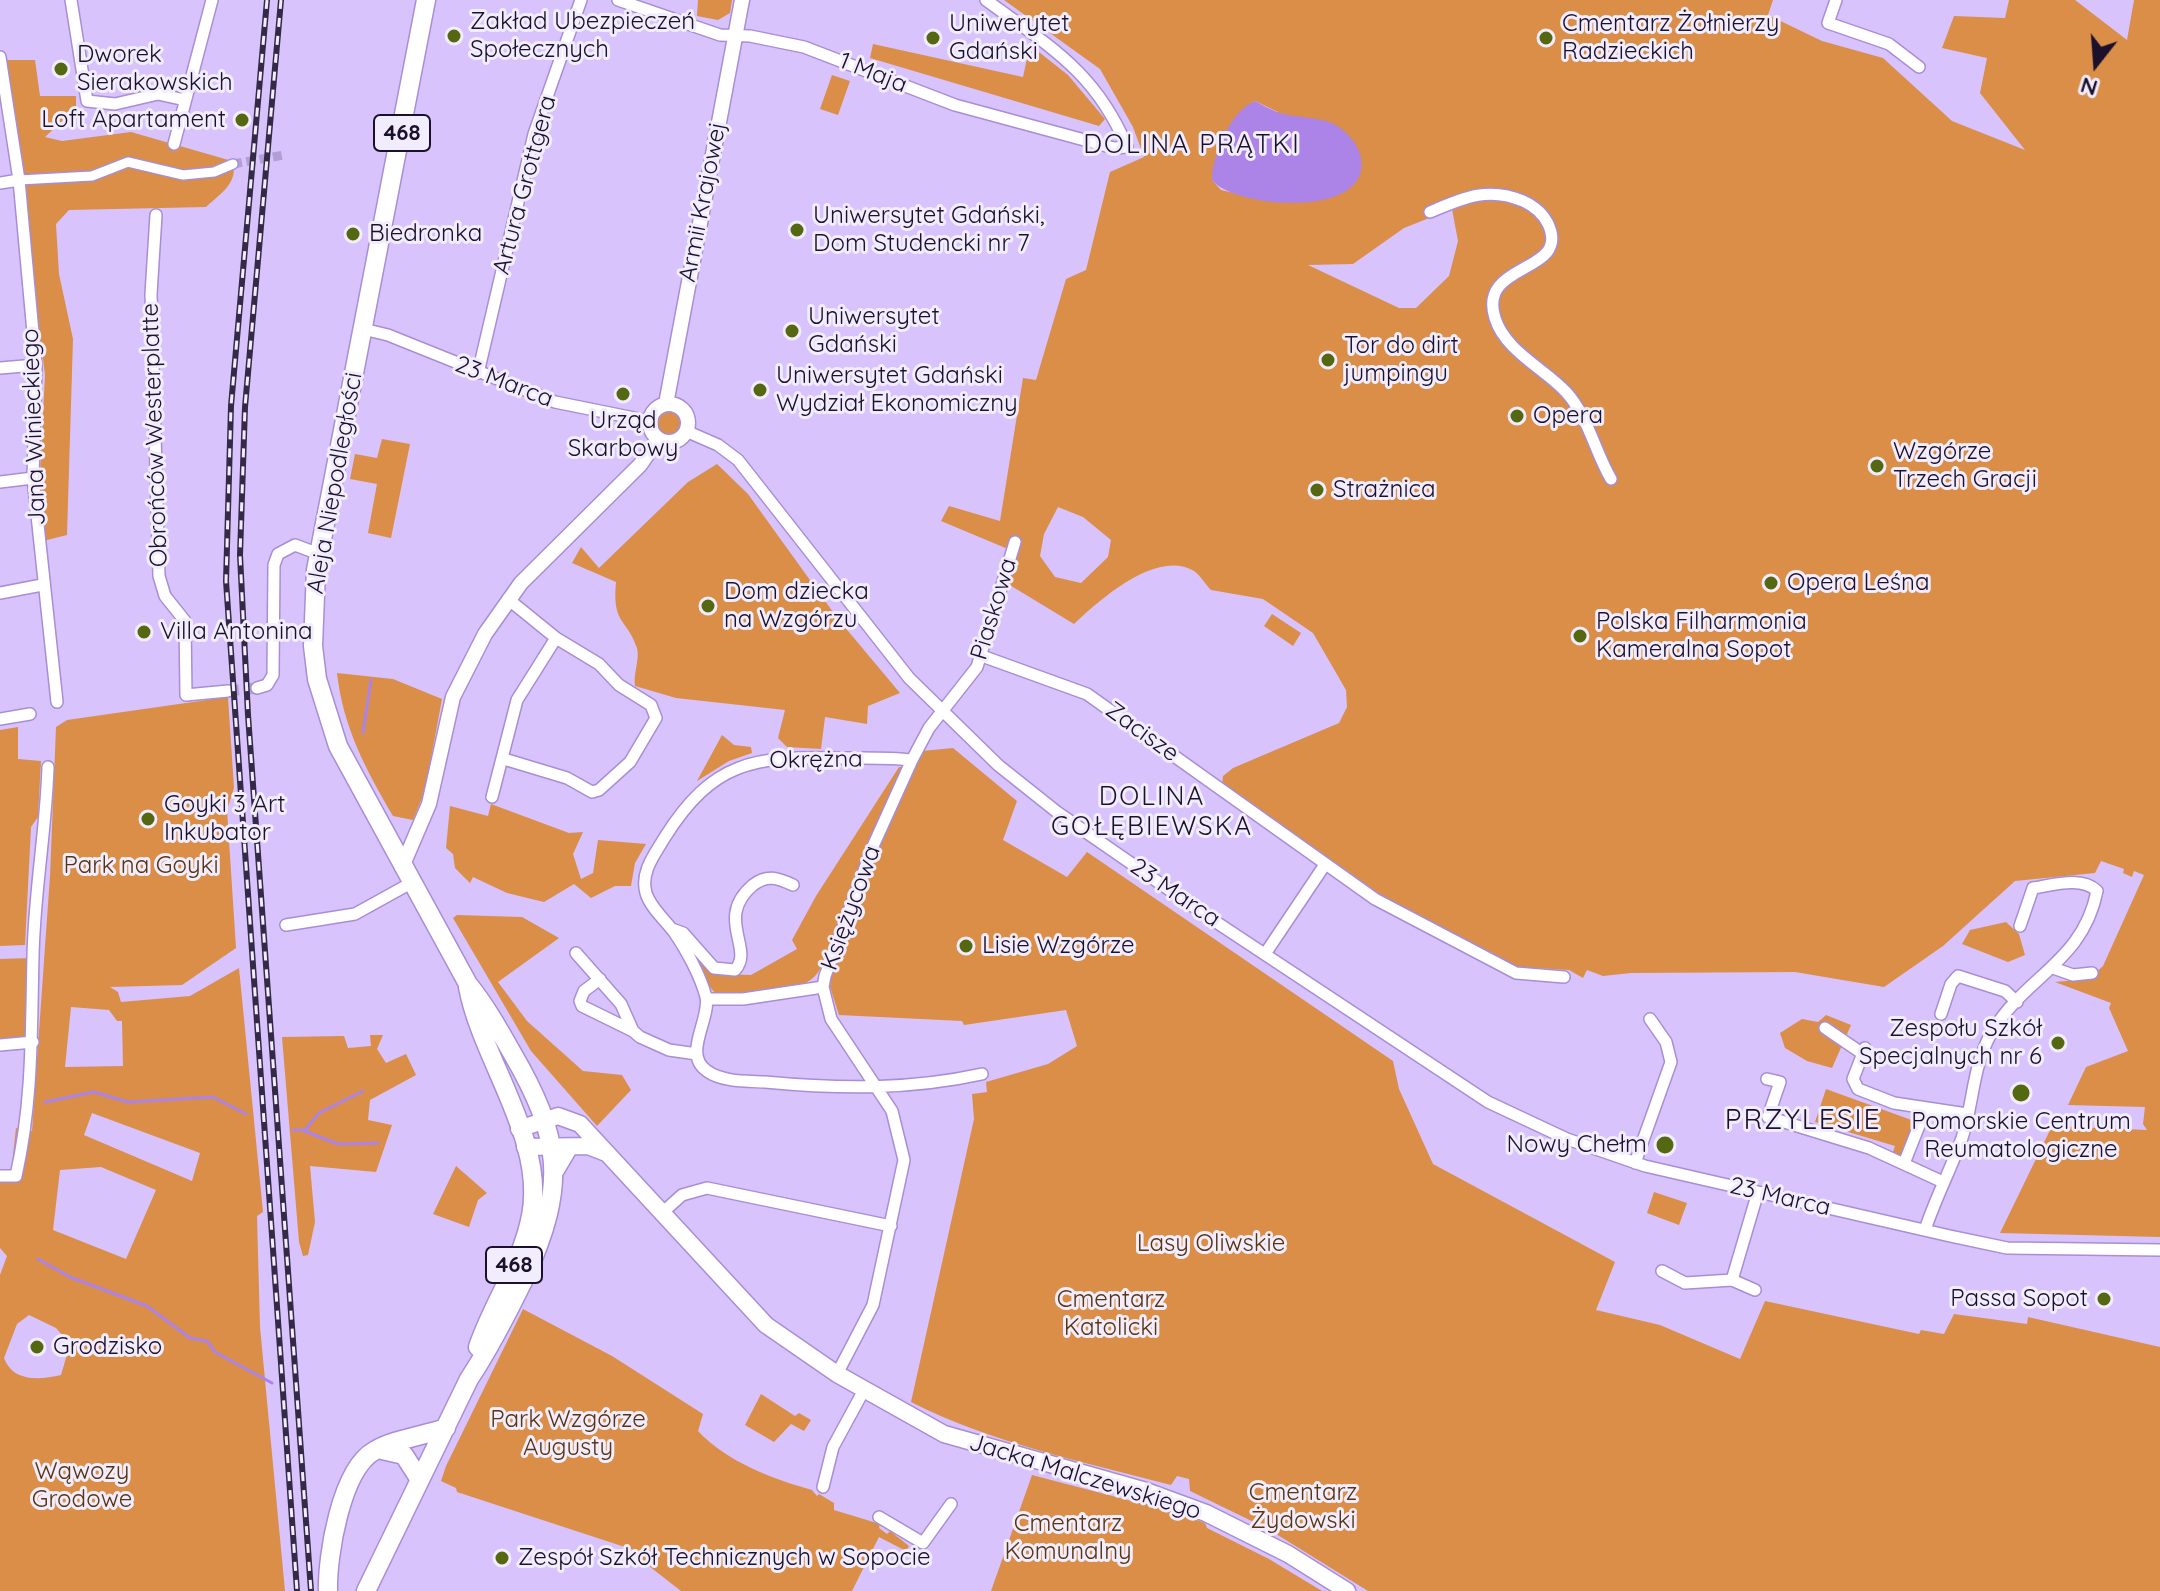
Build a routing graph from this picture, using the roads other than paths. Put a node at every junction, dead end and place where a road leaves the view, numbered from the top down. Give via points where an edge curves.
1 (71, 0) edge
2 (212, 0) edge
3 (426, 0) edge
4 (581, 0) edge
5 (618, 0) edge
6 (742, 0) edge
7 (986, 0) edge
8 (1836, 0) edge
9 (735, 36) junction
10 (0, 57) edge
11 (1919, 67) dead end
12 (185, 100) junction
13 (174, 144) dead end
14 (233, 164) tunnel mouth
15 (19, 180) junction
16 (0, 183) edge
17 (1430, 212) dead end
18 (156, 215) dead end
19 (363, 329) junction
20 (36, 365) junction
21 (0, 368) edge
22 (478, 373) junction
23 (666, 404) junction
24 (649, 421) junction
25 (686, 431) junction
26 (658, 439) junction
27 (33, 478) junction
28 (1611, 479) dead end
29 (0, 482) edge
30 (1015, 542) dead end
31 (319, 554) junction
32 (42, 585) junction
33 (0, 593) edge
34 (508, 599) junction
35 (556, 638) junction
36 (982, 656) junction
37 (257, 688) dead end
38 (228, 691) tunnel mouth
39 (57, 702) dead end
40 (942, 713) junction
41 (30, 714) dead end
42 (0, 719) edge
43 (504, 759) junction
44 (912, 760) junction
45 (48, 767) dead end
46 (492, 797) dead end
47 (1324, 866) junction
48 (407, 875) junction
49 (793, 885) dead end
50 (286, 925) dead end
51 (2020, 926) dead end
52 (672, 929) junction
53 (576, 953) dead end
54 (1265, 954) junction
55 (2053, 968) junction
56 (2092, 973) dead end
57 (1564, 977) dead end
58 (600, 979) junction
59 (468, 984) junction
60 (823, 987) junction
61 (707, 999) junction
62 (2017, 1002) junction
63 (1941, 1014) dead end
64 (1650, 1019) dead end
65 (1825, 1028) dead end
66 (633, 1031) junction
67 (33, 1042) junction
68 (0, 1045) edge
69 (697, 1054) junction
70 (982, 1074) dead end
71 (1767, 1079) dead end
72 (879, 1088) junction
73 (1926, 1108) junction
74 (1967, 1114) junction
75 (544, 1119) junction
76 (522, 1138) junction
77 (560, 1148) junction
78 (607, 1154) junction
79 (1905, 1161) junction
80 (1635, 1163) junction
81 (0, 1176) edge
82 (1943, 1182) junction
83 (1758, 1192) junction
84 (662, 1213) junction
85 (891, 1226) junction
86 (1925, 1230) junction
87 (2160, 1250) edge
88 (1662, 1271) dead end
89 (1732, 1280) junction
90 (1755, 1290) dead end
91 (837, 1374) junction
92 (469, 1379) junction
93 (864, 1390) junction
94 (446, 1428) junction
95 (375, 1450) junction
96 (420, 1480) junction
97 (823, 1487) dead end
98 (951, 1504) dead end
99 (879, 1517) dead end
100 (328, 1591) edge
101 (366, 1591) edge
102 (1347, 1591) edge

1 - 12 street via 87,101 115,104 158,94
2 - 12 street
3 - 19 main road, Aleja Niepodległości / 468
4 - 22 street, Artura Grottgera via 534,134
5 - 9 street, 1 Maja
6 - 9 street, Armii Krajowej
7 - 9 street, 1 Maja via 1084,75 1107,103 1127,147 1114,148 955,105 804,47
8 - 11 street via 1828,23 1889,44
9 - 23 street, Armii Krajowej
10 - 15 street, Jana Winieckiego
12 - 13 street
14 - 15 street via 183,175 134,162 82,178
15 - 16 street
15 - 20 street, Jana Winieckiego
17 - 28 street via 1471,195 1500,193 1526,203 1547,222 1551,248 1545,257 1507,276 1494,296 1493,314 1509,342 1576,405
18 - 38 street, Obrońców Westerplatte via 151,294 158,565 165,596 185,621 186,695
19 - 22 street, 23 Marca
19 - 31 main road, Aleja Niepodległości / 468
20 - 21 street
20 - 27 street, Jana Winieckiego
22 - 24 street, 23 Marca via 555,402
23 - 24 street
23 - 25 street via 686,414
24 - 26 street
25 - 26 street via 677,441
25 - 40 street, 23 Marca via 718,445 756,480 846,602
26 - 34 street via 640,465
27 - 29 street
27 - 32 street, Jana Winieckiego
30 - 36 street, Piaskowa
31 - 37 street via 295,545 278,554 273,675
31 - 48 main road, Aleja Niepodległości / 468 via 312,630 320,691 338,746
32 - 33 street
32 - 39 street, Jana Winieckiego
34 - 35 street
34 - 48 street via 453,697
35 - 43 street via 517,700
35 - 43 street via 651,705 656,711 653,727 630,762 592,792 567,778
36 - 40 street, Piaskowa
36 - 47 street, Zacisze via 1087,694
40 - 44 street, Księżycowa
40 - 54 street, 23 Marca via 1057,812
41 - 42 street
43 - 46 street
44 - 52 street, Okrężna via 761,760 703,787 678,816 647,871 646,895
44 - 60 street, Księżycowa via 874,844
45 - 67 street via 33,954
47 - 54 street
47 - 57 street, Zacisze via 1516,973
48 - 50 street via 355,914
48 - 59 main road, Aleja Niepodległości / 468
49 - 52 street, Okrężna via 764,878 740,899 734,922 742,957 735,970 714,968 683,933
51 - 55 street via 2033,888 2077,883 2096,889 2082,936
52 - 61 street, Okrężna
53 - 58 street
54 - 80 street, 23 Marca via 1472,1093 1553,1133
55 - 56 street via 2073,975
55 - 62 street
58 - 66 street via 621,1004
58 - 66 street via 584,991 582,1006
59 - 75 main road, Aleja Niepodległości / 468 via 521,1068
59 - 76 main road, Aleja Niepodległości / 468 via 472,1010
60 - 61 street
60 - 72 street, Księżycowa via 831,1019
61 - 69 street
62 - 63 street via 2005,991 1958,976
62 - 74 street via 1978,1059
64 - 80 street via 1666,1042 1671,1062
65 - 73 street via 1864,1051 1853,1079 1858,1089
66 - 69 street via 658,1047
67 - 68 street
67 - 81 street via 28,1121 16,1176
69 - 72 street via 700,1066 718,1077
70 - 72 street
71 - 79 street via 1780,1082 1768,1117
72 - 85 street, Księżycowa via 899,1127 903,1152
73 - 74 street
73 - 79 street
74 - 82 street
75 - 76 main road
75 - 77 main road, Aleja Niepodległości / 468
75 - 78 main road, Jacka Malczewskiego via 568,1117
76 - 77 main road
76 - 92 main road, Aleja Niepodległości / 468 via 533,1186 531,1219
77 - 78 main road via 588,1146
77 - 92 main road, Aleja Niepodległości / 468 via 551,1208 536,1252 490,1348
78 - 84 main road, Jacka Malczewskiego
79 - 82 street
80 - 83 street, 23 Marca
82 - 86 street
83 - 86 street, 23 Marca
83 - 89 street
84 - 85 street via 682,1195 707,1188
84 - 91 main road, Jacka Malczewskiego via 766,1325
85 - 91 street, Księżycowa via 868,1319
86 - 87 street, 23 Marca via 2007,1248
88 - 89 street via 1685,1283
89 - 90 street
91 - 93 main road, Jacka Malczewskiego
92 - 94 main road, Aleja Niepodległości / 468
93 - 97 street via 833,1447
93 - 102 main road, Jacka Malczewskiego via 944,1434 1206,1513
94 - 95 main road
94 - 96 main road, Aleja Niepodległości / 468
95 - 96 main road via 404,1455
95 - 100 main road via 358,1469 338,1521 328,1553
96 - 101 main road, Aleja Niepodległości / 468
98 - 99 street via 923,1543

